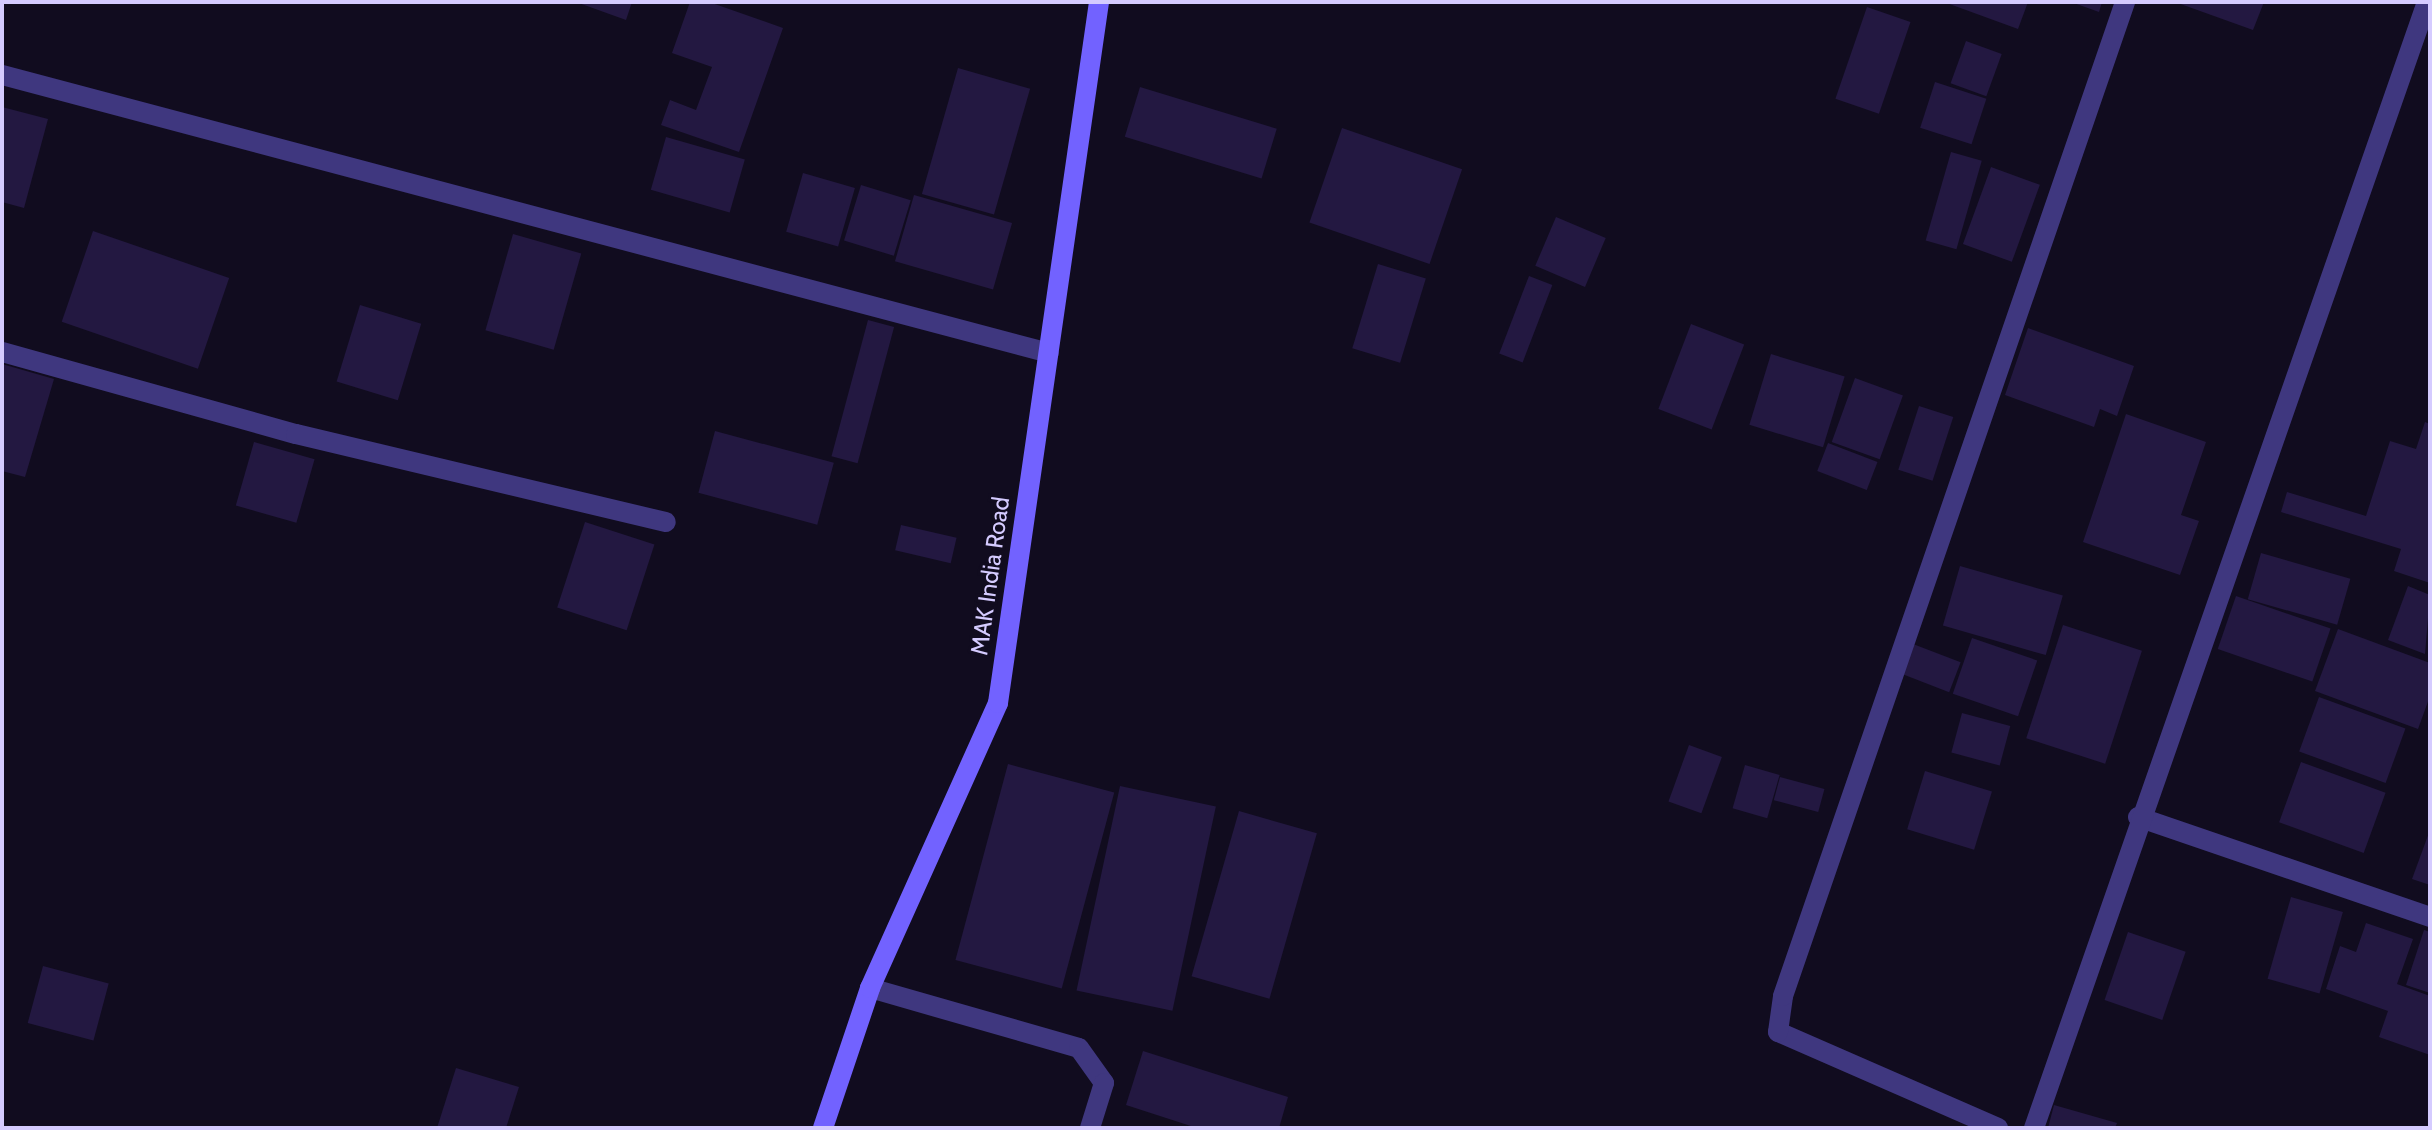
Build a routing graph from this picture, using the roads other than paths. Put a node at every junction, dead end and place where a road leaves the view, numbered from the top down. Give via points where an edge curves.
1 (1099, 2) edge
2 (2125, 2) edge
3 (2427, 2) edge
4 (2, 75) edge
5 (2, 352) edge
6 (1049, 353) junction
7 (666, 522) dead end
8 (2138, 817) junction
9 (2430, 917) edge
10 (870, 988) junction
11 (823, 1128) edge
12 (1090, 1128) edge
13 (1998, 1128) edge
14 (2034, 1128) edge

1 - 6 street, MAK India Road
2 - 13 street via 1788,981 1778,1032
3 - 8 street
4 - 6 street
5 - 7 street via 296,434
6 - 10 street, MAK India Road via 998,703
8 - 9 street
8 - 14 street
10 - 11 street, MAK India Road
10 - 12 street via 1079,1048 1104,1083

